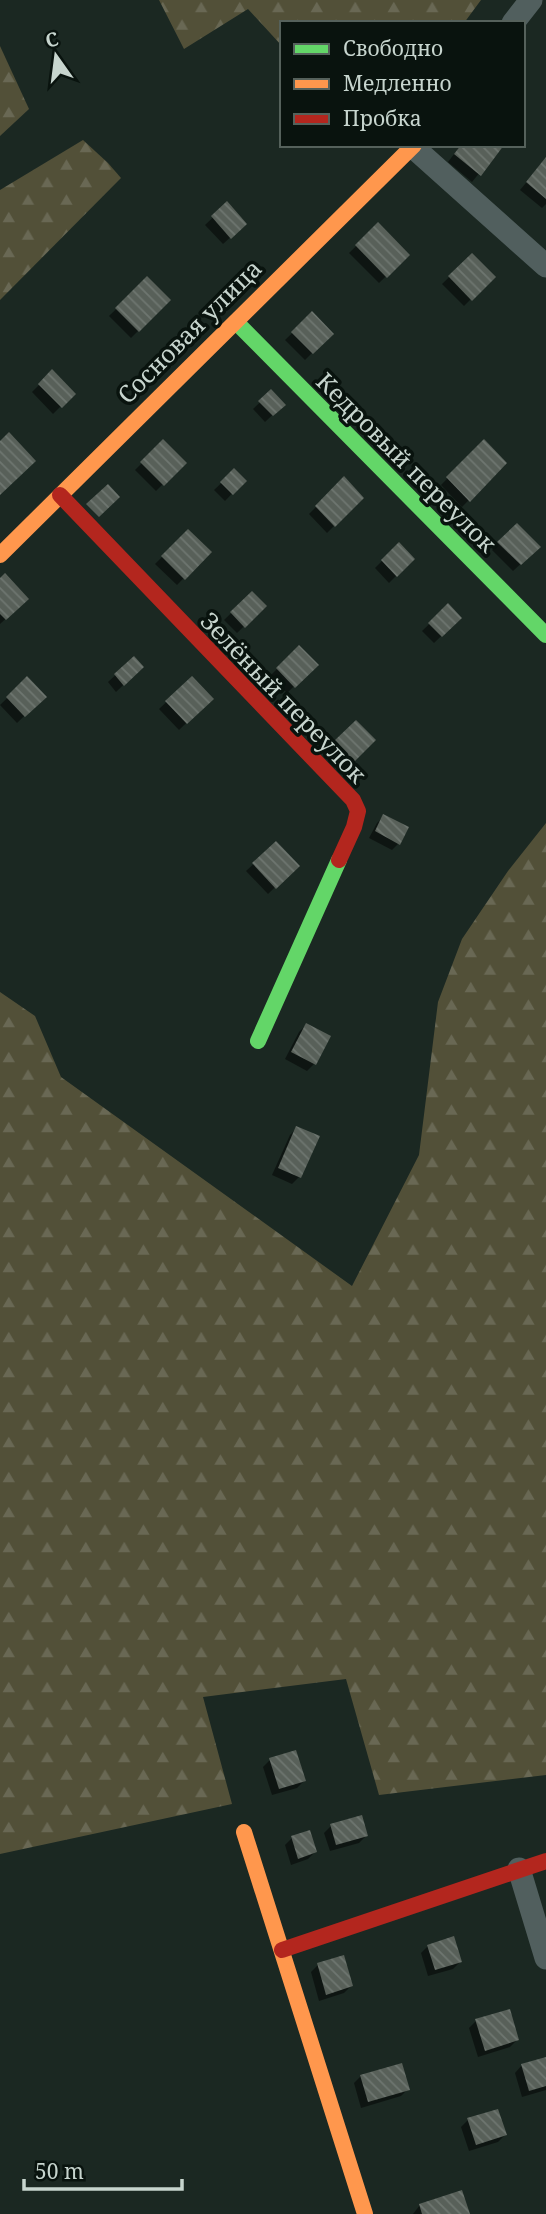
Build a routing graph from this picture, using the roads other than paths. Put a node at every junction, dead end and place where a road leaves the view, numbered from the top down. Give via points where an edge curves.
1 (531, 0) edge
2 (515, 21) edge
3 (413, 147) edge
4 (415, 147) edge
5 (546, 266) edge
6 (236, 322) junction
7 (60, 495) junction
8 (0, 555) edge
9 (546, 635) edge
10 (258, 1041) dead end
11 (244, 1832) dead end
12 (546, 1861) edge
13 (519, 1869) junction
14 (282, 1950) junction
15 (546, 1958) edge
16 (365, 2214) edge

1 - 2 street
3 - 6 street, Сосновая улица
4 - 5 street
6 - 7 street, Сосновая улица
6 - 9 street, Кедровый переулок
7 - 8 street, Сосновая улица
7 - 10 street, Зелёный переулок via 353,800 358,811
11 - 14 street
12 - 13 street
13 - 14 street
13 - 15 street
14 - 16 street

